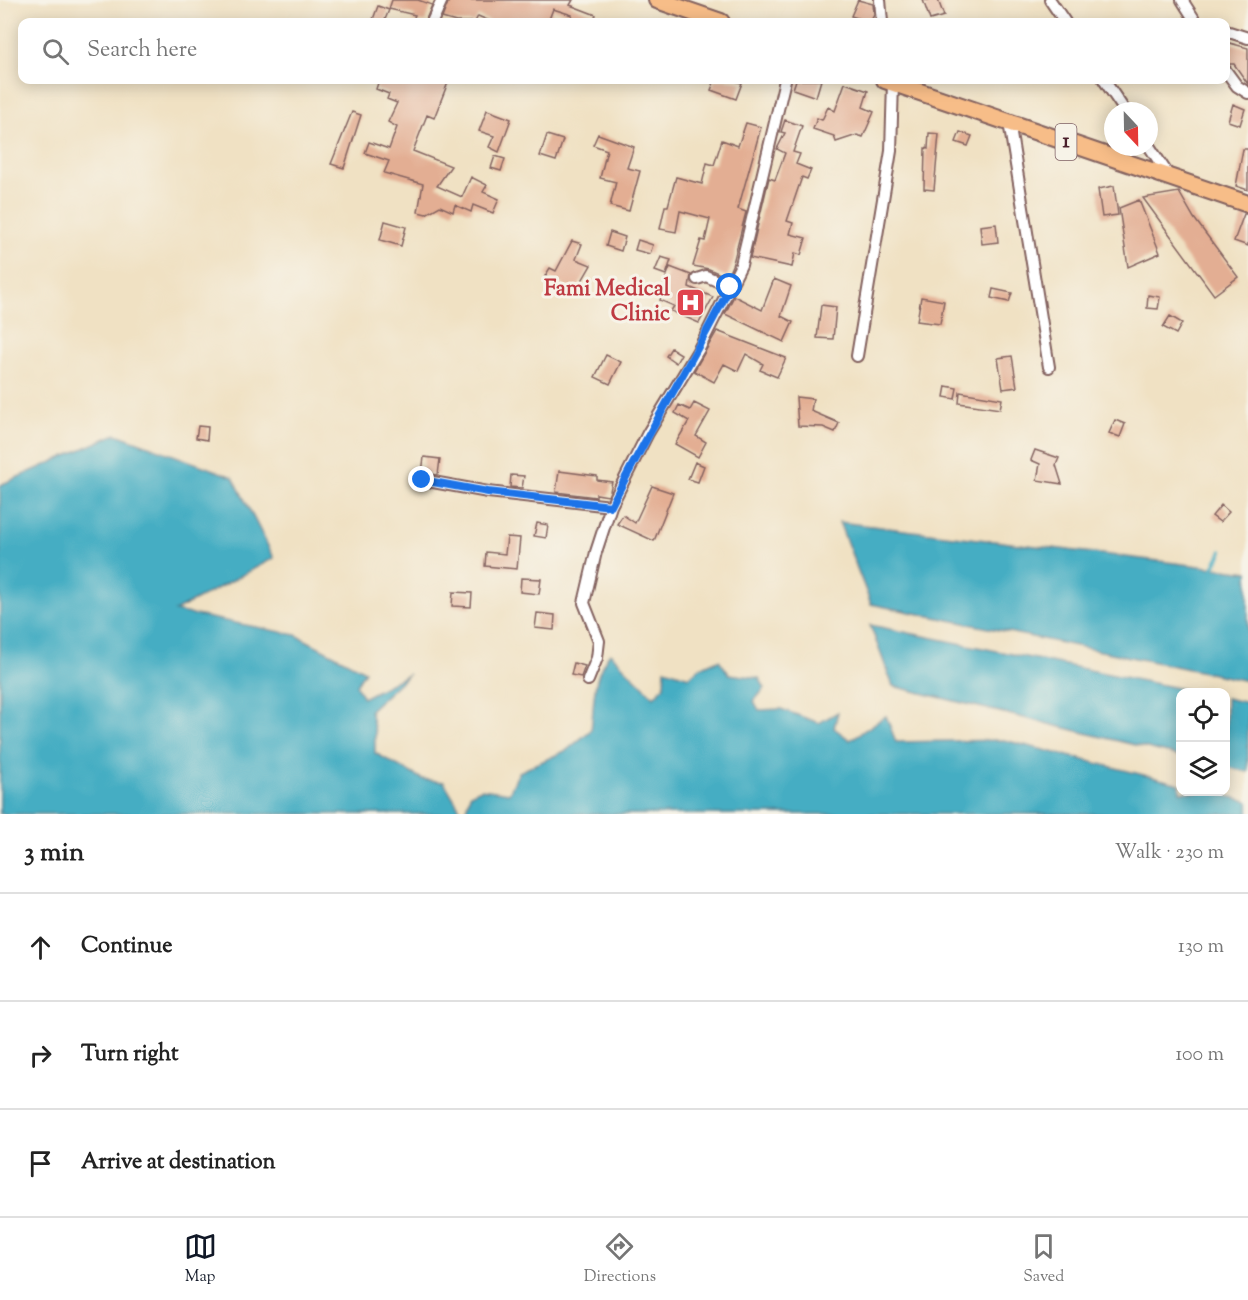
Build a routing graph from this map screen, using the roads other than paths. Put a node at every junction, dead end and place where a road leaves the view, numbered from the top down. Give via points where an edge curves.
1 (442, 0) edge
2 (657, 0) edge
3 (880, 0) edge
4 (1050, 0) edge
5 (1182, 0) edge
6 (434, 18) edge
7 (709, 18) edge
8 (882, 18) edge
9 (1062, 18) edge
10 (1193, 18) edge
11 (1230, 32) edge
12 (1248, 38) edge
13 (1230, 76) edge
14 (784, 84) edge
15 (888, 84) edge
16 (900, 84) edge
17 (1107, 84) edge
18 (1248, 93) edge
19 (1119, 102) edge
20 (1009, 122) junction
21 (1156, 156) edge
22 (1170, 177) junction
23 (1248, 204) edge
24 (697, 279) dead end
25 (730, 287) junction
26 (857, 356) dead end
27 (1049, 367) dead end
28 (422, 480) dead end
29 (611, 506) junction
30 (588, 680) dead end

1 - 6 street
2 - 7 main road
3 - 8 street
4 - 9 street
5 - 10 street
11 - 12 street
13 - 18 street
14 - 25 street via 741,265
15 - 26 street via 891,151
16 - 20 main road, 1
17 - 19 street
20 - 22 main road, 1
20 - 27 street
21 - 22 street
22 - 23 main road, 1
24 - 25 street via 706,276
25 - 29 street
28 - 29 street
29 - 30 street via 586,585 584,603 599,641

